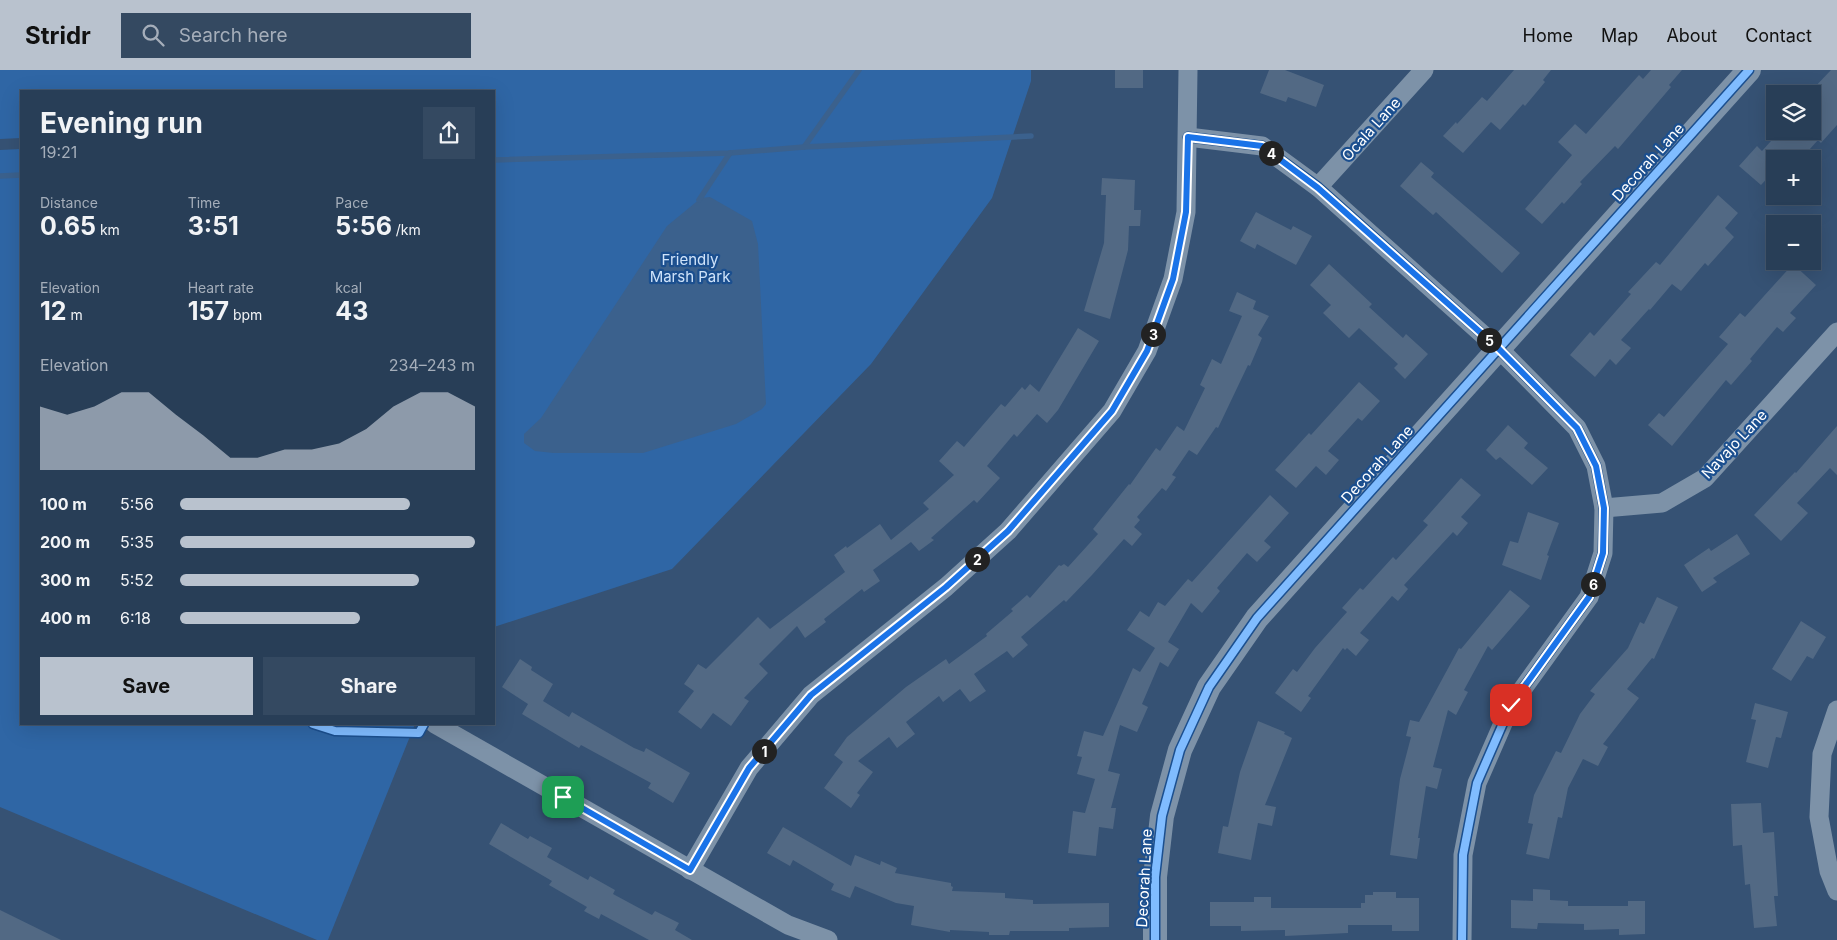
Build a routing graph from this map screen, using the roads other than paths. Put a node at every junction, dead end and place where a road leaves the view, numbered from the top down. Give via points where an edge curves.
1 (1188, 70) edge
2 (1424, 70) edge
3 (1749, 70) edge
4 (1188, 137) junction
5 (1318, 188) junction
6 (1837, 332) edge
7 (1499, 349) junction
8 (1604, 508) junction
9 (1837, 710) edge
10 (438, 725) edge
11 (690, 870) junction
12 (1837, 891) edge
13 (828, 940) edge
14 (1155, 940) edge
15 (1462, 940) edge

1 - 4 street
2 - 5 street, Ocala Lane
3 - 7 street, Decorah Lane
4 - 5 street via 1262,146
4 - 11 street via 1186,212 1173,279 1147,351 1112,411 1008,531 946,587 811,695 749,768
5 - 7 street
6 - 8 street, Navajo Lane via 1705,478 1662,503
7 - 8 street via 1577,428 1596,466
7 - 14 street, Decorah Lane via 1256,618 1209,687 1180,750 1162,816 1155,877
8 - 15 street via 1603,553 1589,597 1511,705 1477,783 1463,855
9 - 12 street via 1822,754 1819,817 1829,871
10 - 11 street
11 - 13 street via 788,925

